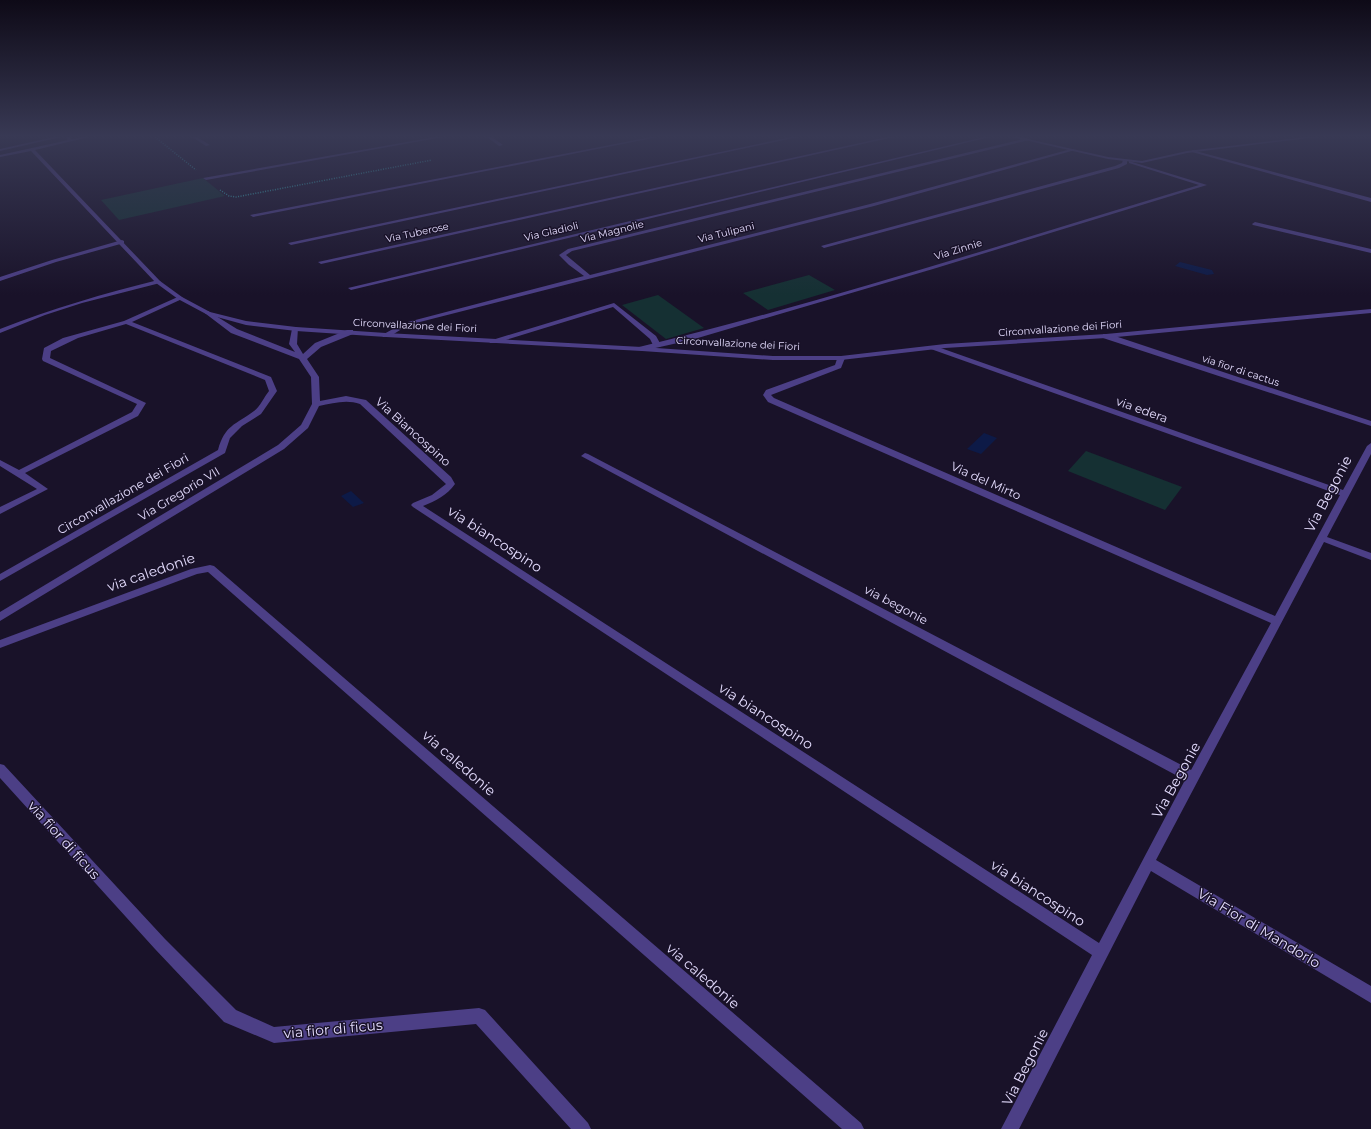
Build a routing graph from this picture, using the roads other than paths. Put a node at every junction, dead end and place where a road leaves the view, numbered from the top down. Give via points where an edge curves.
1 (71, 190) edge
2 (380, 190) edge
3 (545, 190) edge
4 (651, 190) edge
5 (766, 190) edge
6 (818, 190) edge
7 (928, 190) edge
8 (1035, 190) edge
9 (1189, 190) edge
10 (1334, 190) edge
11 (1371, 200) edge
12 (253, 214) dead end
13 (1255, 224) dead end
14 (122, 242) junction
15 (291, 243) dead end
16 (824, 246) dead end
17 (1371, 251) edge
18 (321, 262) dead end
19 (588, 276) junction
20 (0, 279) edge
21 (158, 282) junction
22 (351, 288) dead end
23 (180, 298) junction
24 (1371, 311) edge
25 (208, 312) junction
26 (126, 322) junction
27 (296, 329) junction
28 (0, 331) edge
29 (350, 332) junction
30 (386, 335) junction
31 (1106, 336) junction
32 (493, 340) junction
33 (657, 345) junction
34 (932, 348) junction
35 (642, 349) junction
36 (304, 358) junction
37 (841, 358) junction
38 (316, 404) junction
39 (1371, 424) edge
40 (1369, 453) edge
41 (585, 456) dead end
42 (0, 463) edge
43 (19, 473) junction
44 (1345, 494) junction
45 (416, 505) joint
46 (0, 511) edge
47 (1322, 538) junction
48 (1371, 557) edge
49 (0, 578) edge
50 (0, 617) edge
51 (1277, 620) junction
52 (0, 644) edge
53 (0, 769) edge
54 (1194, 778) junction
55 (1148, 862) junction
56 (1100, 952) junction
57 (1371, 995) edge
58 (582, 1129) edge
59 (855, 1129) edge
60 (1010, 1129) edge

1 - 14 street, Circonvallazione dei Fiori
2 - 12 street
3 - 15 street
4 - 18 street, Via Tuberose
5 - 22 street, Via Gladioli
6 - 19 street, Via Magnolie via 570,250 562,256
7 - 19 street, Via Tulipani
8 - 16 street
9 - 33 street, Via Zinnie via 931,268
10 - 11 street
13 - 17 street
14 - 20 street
14 - 21 street, Circonvallazione dei Fiori
19 - 30 street, Via Tulipani via 406,324
21 - 23 street, Circonvallazione dei Fiori
21 - 28 street via 58,309
23 - 25 street, Circonvallazione dei Fiori
23 - 26 street
24 - 31 street, Circonvallazione dei Fiori
25 - 27 street, Circonvallazione dei Fiori via 246,323
25 - 36 street via 234,331
26 - 43 street via 81,333 58,342 46,350 46,360 142,403 135,414
26 - 49 street, Circonvallazione dei Fiori via 268,379 272,391 258,412 239,424 226,437 222,451
27 - 29 street, Circonvallazione dei Fiori
27 - 36 street, Via Gregorio VII via 293,344
29 - 30 street, Circonvallazione dei Fiori
29 - 36 street via 318,346
30 - 32 street, Circonvallazione dei Fiori
31 - 34 street, Circonvallazione dei Fiori
31 - 39 street, via fior di cactus
32 - 33 street via 614,305 653,338
32 - 35 street, Circonvallazione dei Fiori
33 - 35 street, Via Zinnie
34 - 37 street, Circonvallazione dei Fiori
34 - 44 street, via edera
35 - 37 street, Circonvallazione dei Fiori via 773,358
36 - 38 street, Via Gregorio VII via 316,377
37 - 51 street, Via del Mirto via 838,366 769,392 767,395 771,400
38 - 45 street, Via Biancospino via 349,398 363,402 448,479 451,484 446,491 438,497
38 - 50 street, Via Gregorio VII via 305,426 281,447
40 - 44 street, Via Begonie
41 - 54 street, via begonie
42 - 43 street
43 - 46 street via 43,489
44 - 47 street, Via Begonie
45 - 56 street, via biancospino
47 - 48 street
47 - 51 street, Via Begonie
51 - 54 street, Via Begonie
52 - 59 street, via caledonie via 195,571 210,568
53 - 58 street, via fior di ficus via 160,944 230,1016 274,1034 479,1016
54 - 55 street, Via Begonie
55 - 56 street, Via Begonie
55 - 57 street, Via Fior di Mandorlo
56 - 60 street, Via Begonie

